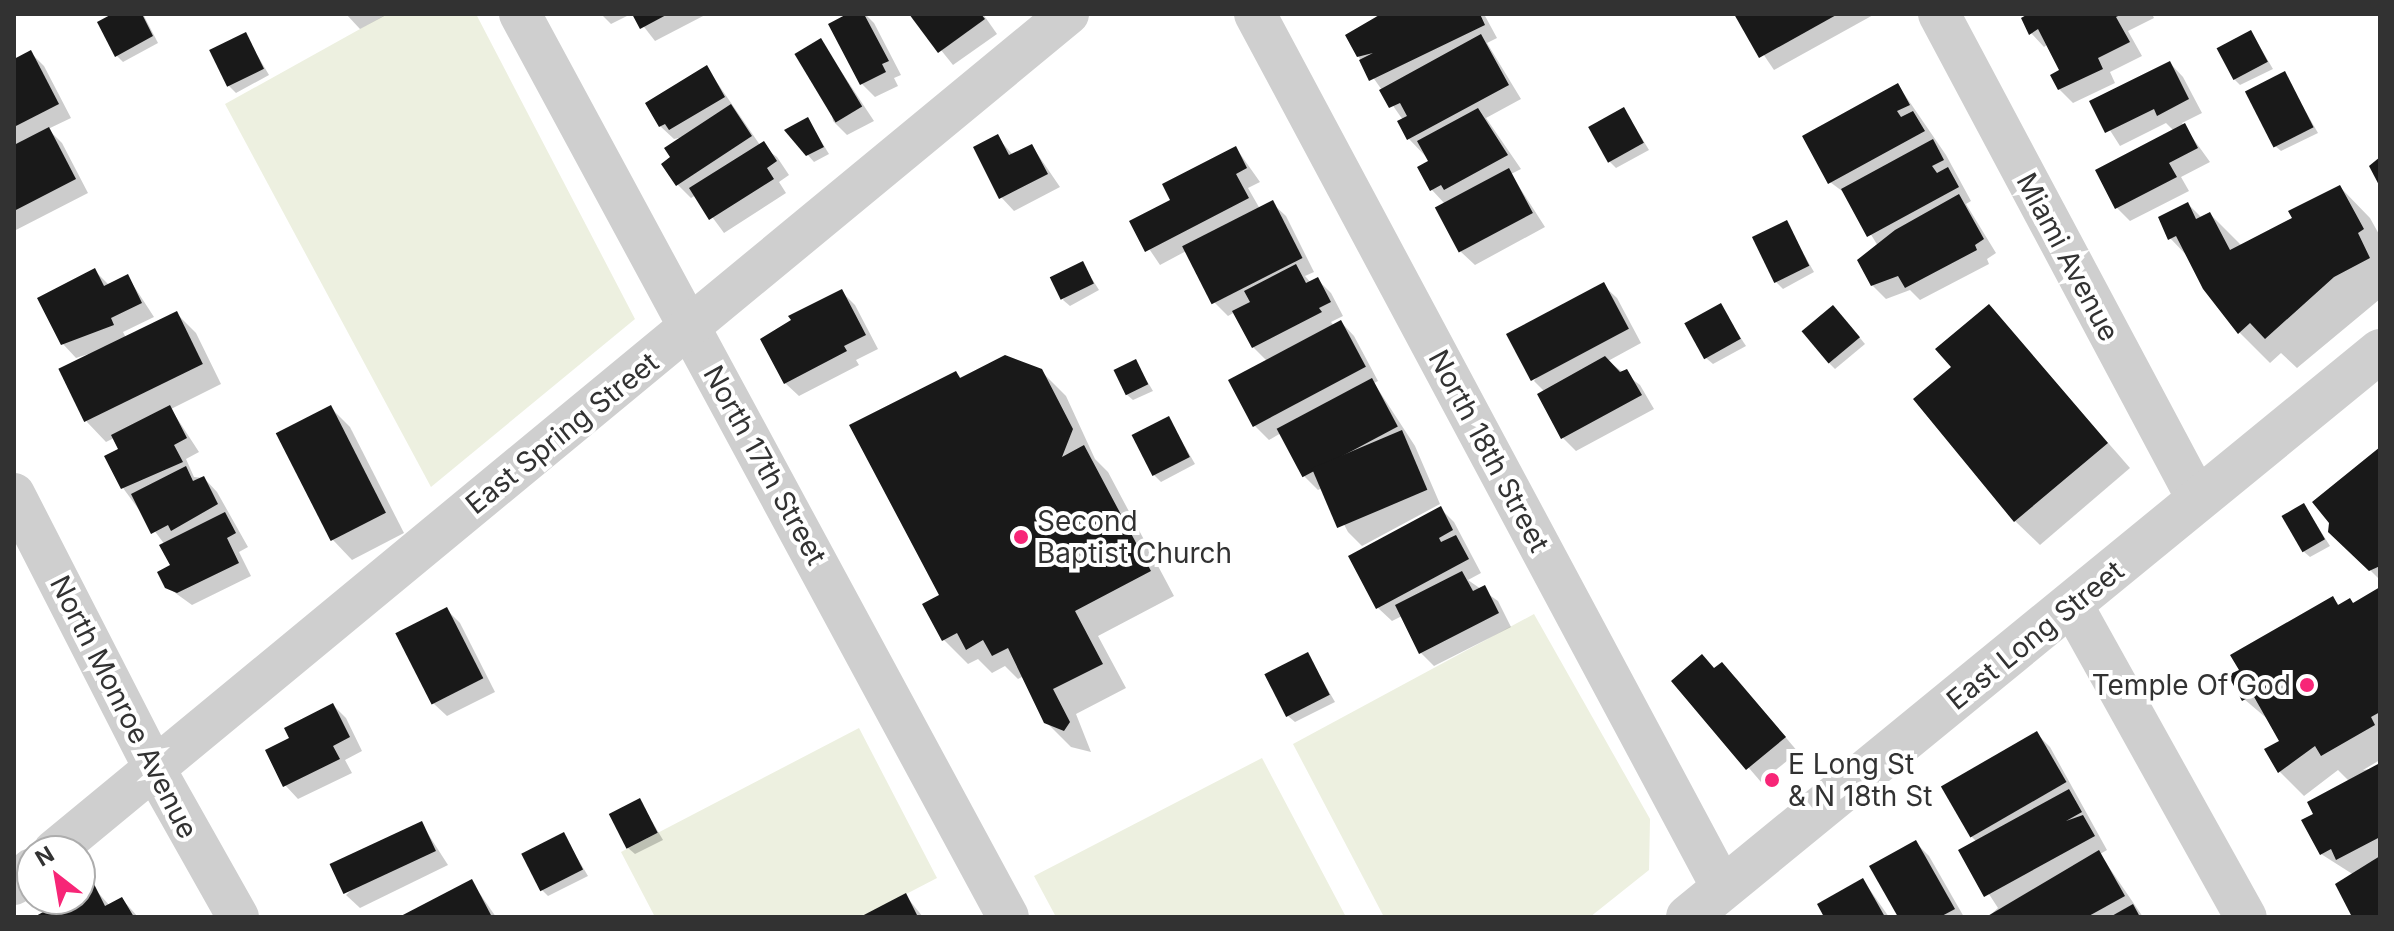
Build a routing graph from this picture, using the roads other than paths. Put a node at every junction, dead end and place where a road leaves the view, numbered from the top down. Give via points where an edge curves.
1 (520, 14) edge
2 (1068, 14) edge
3 (1255, 14) edge
4 (1939, 14) edge
5 (689, 329) junction
6 (2380, 351) edge
7 (14, 494) edge
8 (2198, 500) junction
9 (2072, 605) junction
10 (154, 768) junction
11 (73, 835) edge
12 (1723, 889) junction
13 (238, 917) edge
14 (1008, 917) edge
15 (1688, 917) edge
16 (2246, 917) edge

1 - 5 street, North 17th Street
2 - 5 street, East Spring Street
3 - 12 street, North 18th Street
4 - 8 street, Miami Avenue
5 - 10 street, East Spring Street
5 - 14 street, North 17th Street
6 - 8 street, East Long Street
7 - 10 street, North Monroe Avenue
8 - 9 street, East Long Street
9 - 12 street, East Long Street
9 - 16 street
10 - 11 street, East Spring Street
10 - 13 street, North Monroe Avenue
12 - 15 street, East Long Street

